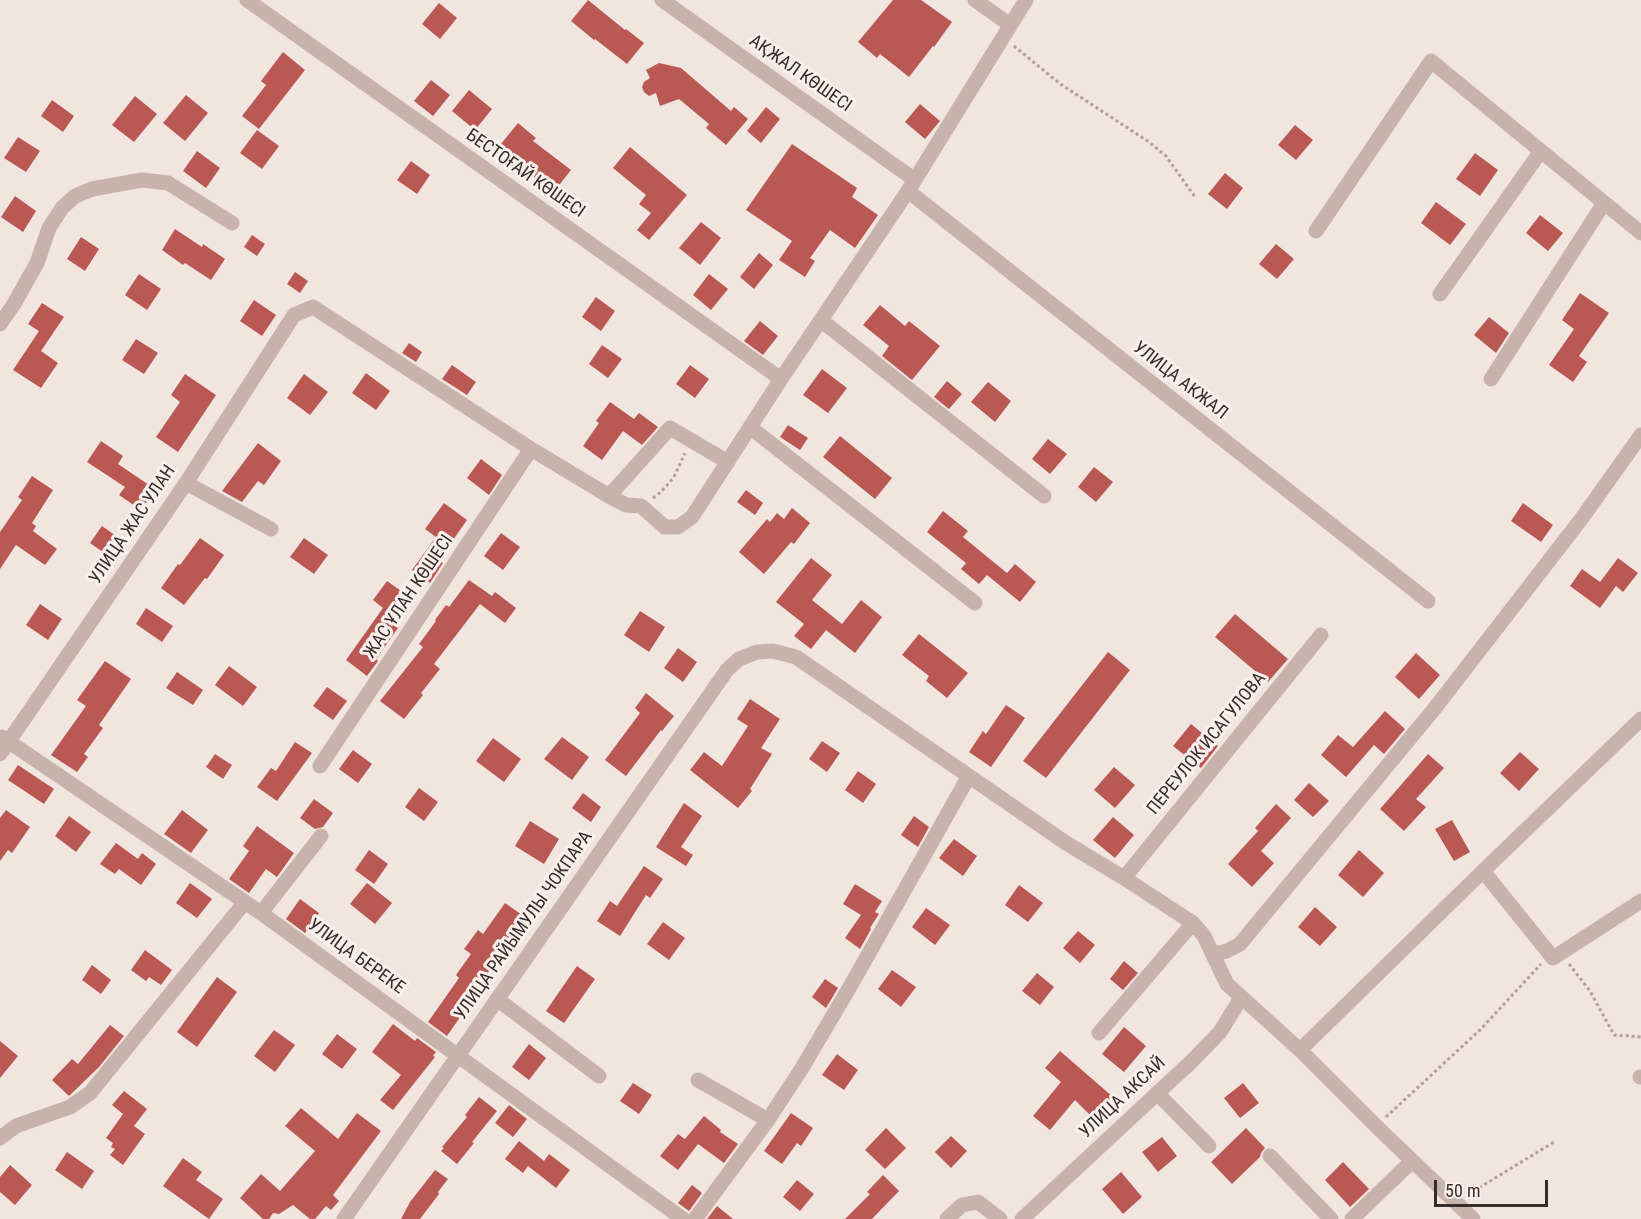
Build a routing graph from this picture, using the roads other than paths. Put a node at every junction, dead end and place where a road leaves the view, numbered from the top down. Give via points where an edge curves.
1 (247, 0) edge
2 (662, 0) edge
3 (975, 0) edge
4 (1026, 0) edge
5 (1007, 31) junction
6 (1541, 151) junction
7 (911, 185) junction
8 (1604, 203) junction
9 (232, 223) dead end
10 (1316, 231) dead end
11 (1641, 233) edge
12 (1440, 294) dead end
13 (822, 321) junction
14 (0, 324) edge
15 (781, 379) junction
16 (1491, 379) dead end
17 (751, 428) junction
18 (1641, 435) edge
19 (531, 450) junction
20 (728, 462) junction
21 (186, 483) junction
22 (609, 496) junction
23 (1044, 496) dead end
24 (271, 529) dead end
25 (1428, 602) dead end
26 (975, 603) dead end
27 (1321, 635) dead end
28 (1641, 719) edge
29 (3, 744) edge
30 (320, 766) dead end
31 (969, 776) junction
32 (321, 836) dead end
33 (1483, 871) junction
34 (1124, 878) junction
35 (1641, 901) edge
36 (245, 902) junction
37 (261, 913) junction
38 (1193, 923) junction
39 (1213, 954) junction
40 (1241, 998) junction
41 (497, 999) junction
42 (1099, 1033) dead end
43 (1300, 1050) junction
44 (458, 1055) junction
45 (599, 1076) dead end
46 (698, 1080) dead end
47 (1157, 1094) junction
48 (768, 1120) junction
49 (0, 1137) edge
50 (1209, 1146) dead end
51 (1270, 1156) dead end
52 (1412, 1161) junction
53 (344, 1219) edge
54 (683, 1219) edge
55 (695, 1219) edge
56 (947, 1219) edge
57 (1000, 1219) edge
58 (1022, 1219) edge
59 (1331, 1219) edge
60 (1352, 1219) edge
61 (1473, 1219) edge

1 - 15 street, БЕСТОҒАЙ КӨШЕСІ
2 - 7 street, АҚЖАЛ КӨШЕСІ
3 - 5 street
4 - 5 street
5 - 7 street
6 - 8 street
6 - 10 street via 1431,61
6 - 12 street
7 - 13 street
7 - 25 street, УЛИЦА АКЖАЛ
8 - 11 street
8 - 16 street
9 - 14 street via 168,183 142,180 75,196 49,228 37,263
13 - 15 street
13 - 23 street
15 - 17 street
17 - 20 street
17 - 26 street
18 - 39 street via 1582,518 1413,735 1240,944
19 - 21 street, УЛИЦА ЖАС УЛАН via 313,307 294,315
19 - 22 street
19 - 30 street, ЖАС ҰЛАН КӨШЕСІ
20 - 22 street via 670,428
20 - 22 street via 692,517 678,527 665,527 641,506 626,505
21 - 24 street
21 - 29 street, УЛИЦА ЖАС УЛАН
27 - 34 street, ПЕРЕУЛОК ИСАГУЛОВА
28 - 33 street
29 - 36 street, УЛИЦА БЕРЕКЕ
31 - 34 street
31 - 41 street, УЛИЦА РАЙЫМУЛЫ ЧОКПАРА via 796,657 773,651 739,659 727,670
31 - 48 street via 851,986
32 - 37 street
33 - 35 street via 1557,955
33 - 43 street
34 - 38 street
36 - 37 street, УЛИЦА БЕРЕКЕ
36 - 49 street via 90,1093 70,1107 16,1126
37 - 44 street, УЛИЦА БЕРЕКЕ
38 - 39 street
38 - 42 street
39 - 40 street via 1227,984
40 - 43 street
40 - 47 street, УЛИЦА АКСАЙ via 1220,1032
41 - 44 street, УЛИЦА РАЙЫМУЛЫ ЧОКПАРА
41 - 45 street
43 - 52 street
44 - 53 street, УЛИЦА РАЙЫМУЛЫ ЧОКПАРА
44 - 54 street, УЛИЦА БЕРЕКЕ
46 - 48 street
47 - 50 street
47 - 58 street, УЛИЦА АКСАЙ
48 - 55 street
51 - 59 street
52 - 60 street
52 - 61 street
56 - 57 street via 962,1205 978,1202

